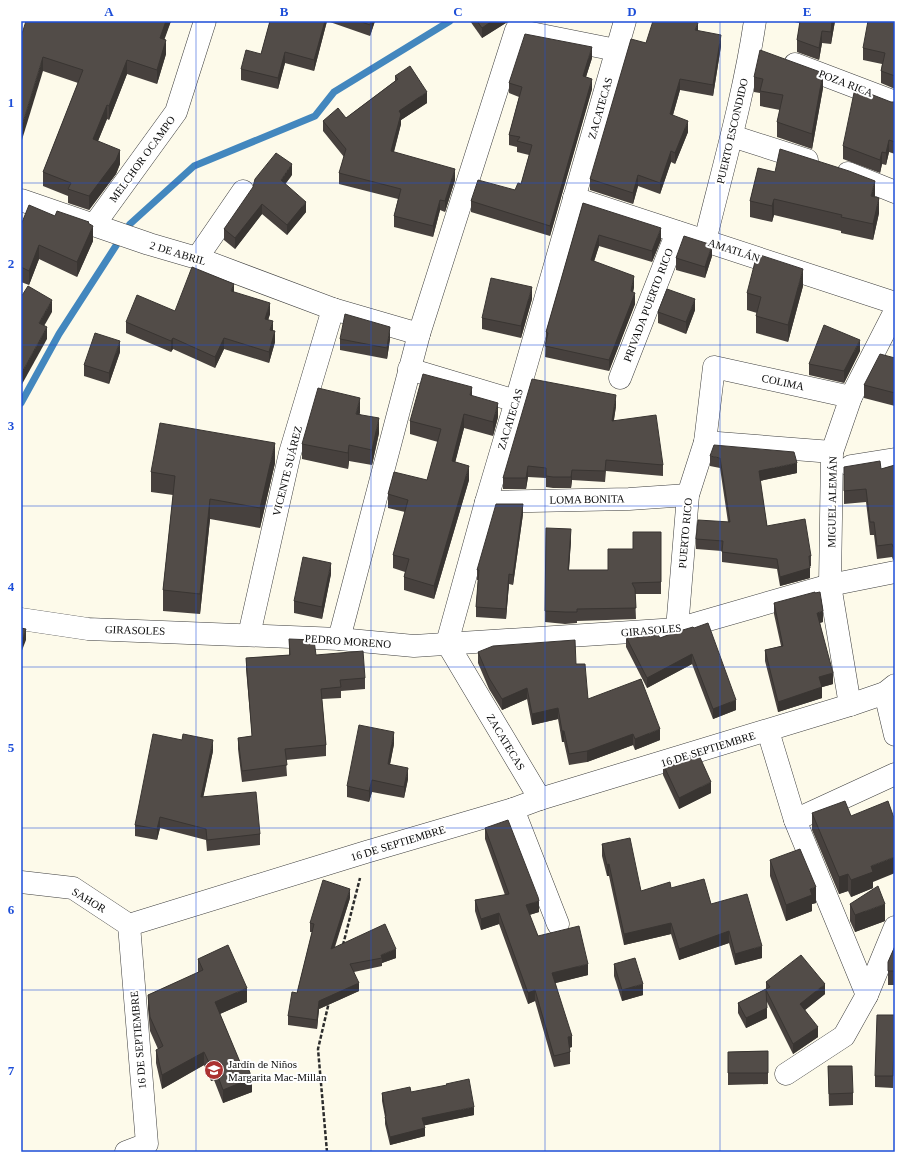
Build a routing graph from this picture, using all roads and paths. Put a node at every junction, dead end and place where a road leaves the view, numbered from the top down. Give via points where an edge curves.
1 (205, 21) edge
2 (624, 21) edge
3 (755, 21) edge
4 (751, 48) junction
5 (616, 50) junction
6 (895, 102) edge
7 (732, 136) junction
8 (243, 192) dead end
9 (895, 192) edge
10 (574, 198) junction
11 (21, 200) edge
12 (100, 227) junction
13 (677, 232) junction
14 (705, 241) junction
15 (197, 258) junction
16 (895, 303) edge
17 (333, 309) junction
18 (895, 311) edge
19 (419, 334) junction
20 (714, 367) joint
21 (409, 369) junction
22 (620, 378) dead end
23 (851, 396) junction
24 (516, 401) junction
25 (705, 442) junction
26 (895, 459) edge
27 (832, 460) junction
28 (688, 495) junction
29 (486, 502) junction
30 (895, 572) edge
31 (830, 585) junction
32 (21, 619) edge
33 (677, 629) junction
34 (249, 635) junction
35 (340, 639) junction
36 (447, 643) junction
37 (890, 689) edge
38 (850, 705) junction
39 (768, 731) junction
40 (895, 735) edge
41 (895, 774) edge
42 (540, 799) junction
43 (513, 809) junction
44 (795, 820) junction
45 (366, 852) junction
46 (21, 882) edge
47 (558, 924) dead end
48 (129, 926) junction
49 (895, 927) edge
50 (342, 950) edge
51 (867, 994) junction
52 (331, 996) edge
53 (786, 1074) dead end
54 (126, 1152) edge
55 (327, 1152) edge

1 - 12 street, MELCHOR OCAMPO via 176,112
2 - 5 street, ZACATECAS
3 - 4 street, PUERTO ESCONDIDO
4 - 6 street, POZA RICA
4 - 7 street, PUERTO ESCONDIDO
5 - 10 street, ZACATECAS
5 - 19 street via 516,30
7 - 9 street via 826,166
7 - 14 street, PUERTO ESCONDIDO
8 - 15 street
10 - 13 street, AMATLÁN
10 - 24 street, ZACATECAS
11 - 12 street, 2 DE ABRIL
12 - 15 street, 2 DE ABRIL
13 - 14 street, AMATLÁN
13 - 22 street, PRIVADA PUERTO RICO
14 - 16 street, AMATLÁN
15 - 17 street, 2 DE ABRIL
17 - 19 street, 2 DE ABRIL
17 - 34 street, VICENTE SUÁREZ via 280,451
18 - 23 street, MIGUEL ALEMÁN
19 - 21 street
20 - 23 street, COLIMA
20 - 25 street, PUERTO RICO
21 - 24 street
21 - 35 street
23 - 27 street, MIGUEL ALEMÁN
24 - 29 street, ZACATECAS
25 - 27 street
25 - 28 street, PUERTO RICO
26 - 27 street
27 - 31 street, MIGUEL ALEMÁN
28 - 29 street, LOMA BONITA
28 - 33 street, PUERTO RICO
29 - 36 street, ZACATECAS
30 - 31 street, GIRASOLES
31 - 33 street, GIRASOLES
31 - 38 street, MIGUEL ALEMÁN
32 - 34 street, GIRASOLES via 88,628
33 - 36 street, GIRASOLES
34 - 35 street, PEDRO MORENO
35 - 36 street, PEDRO MORENO via 414,646
36 - 42 street, ZACATECAS
37 - 38 street, 16 DE SEPTIEMBRE
37 - 40 street
38 - 39 street, 16 DE SEPTIEMBRE
39 - 42 street, 16 DE SEPTIEMBRE
39 - 44 street
41 - 44 street
42 - 43 street, 16 DE SEPTIEMBRE
43 - 45 street, 16 DE SEPTIEMBRE
43 - 47 street
44 - 51 street
45 - 48 street, 16 DE SEPTIEMBRE
45 - 50 path
46 - 48 street, SAHOR via 73,888
48 - 54 street, 16 DE SEPTIEMBRE via 147,1144
49 - 51 street
51 - 53 street via 844,1036
52 - 55 path via 318,1049

